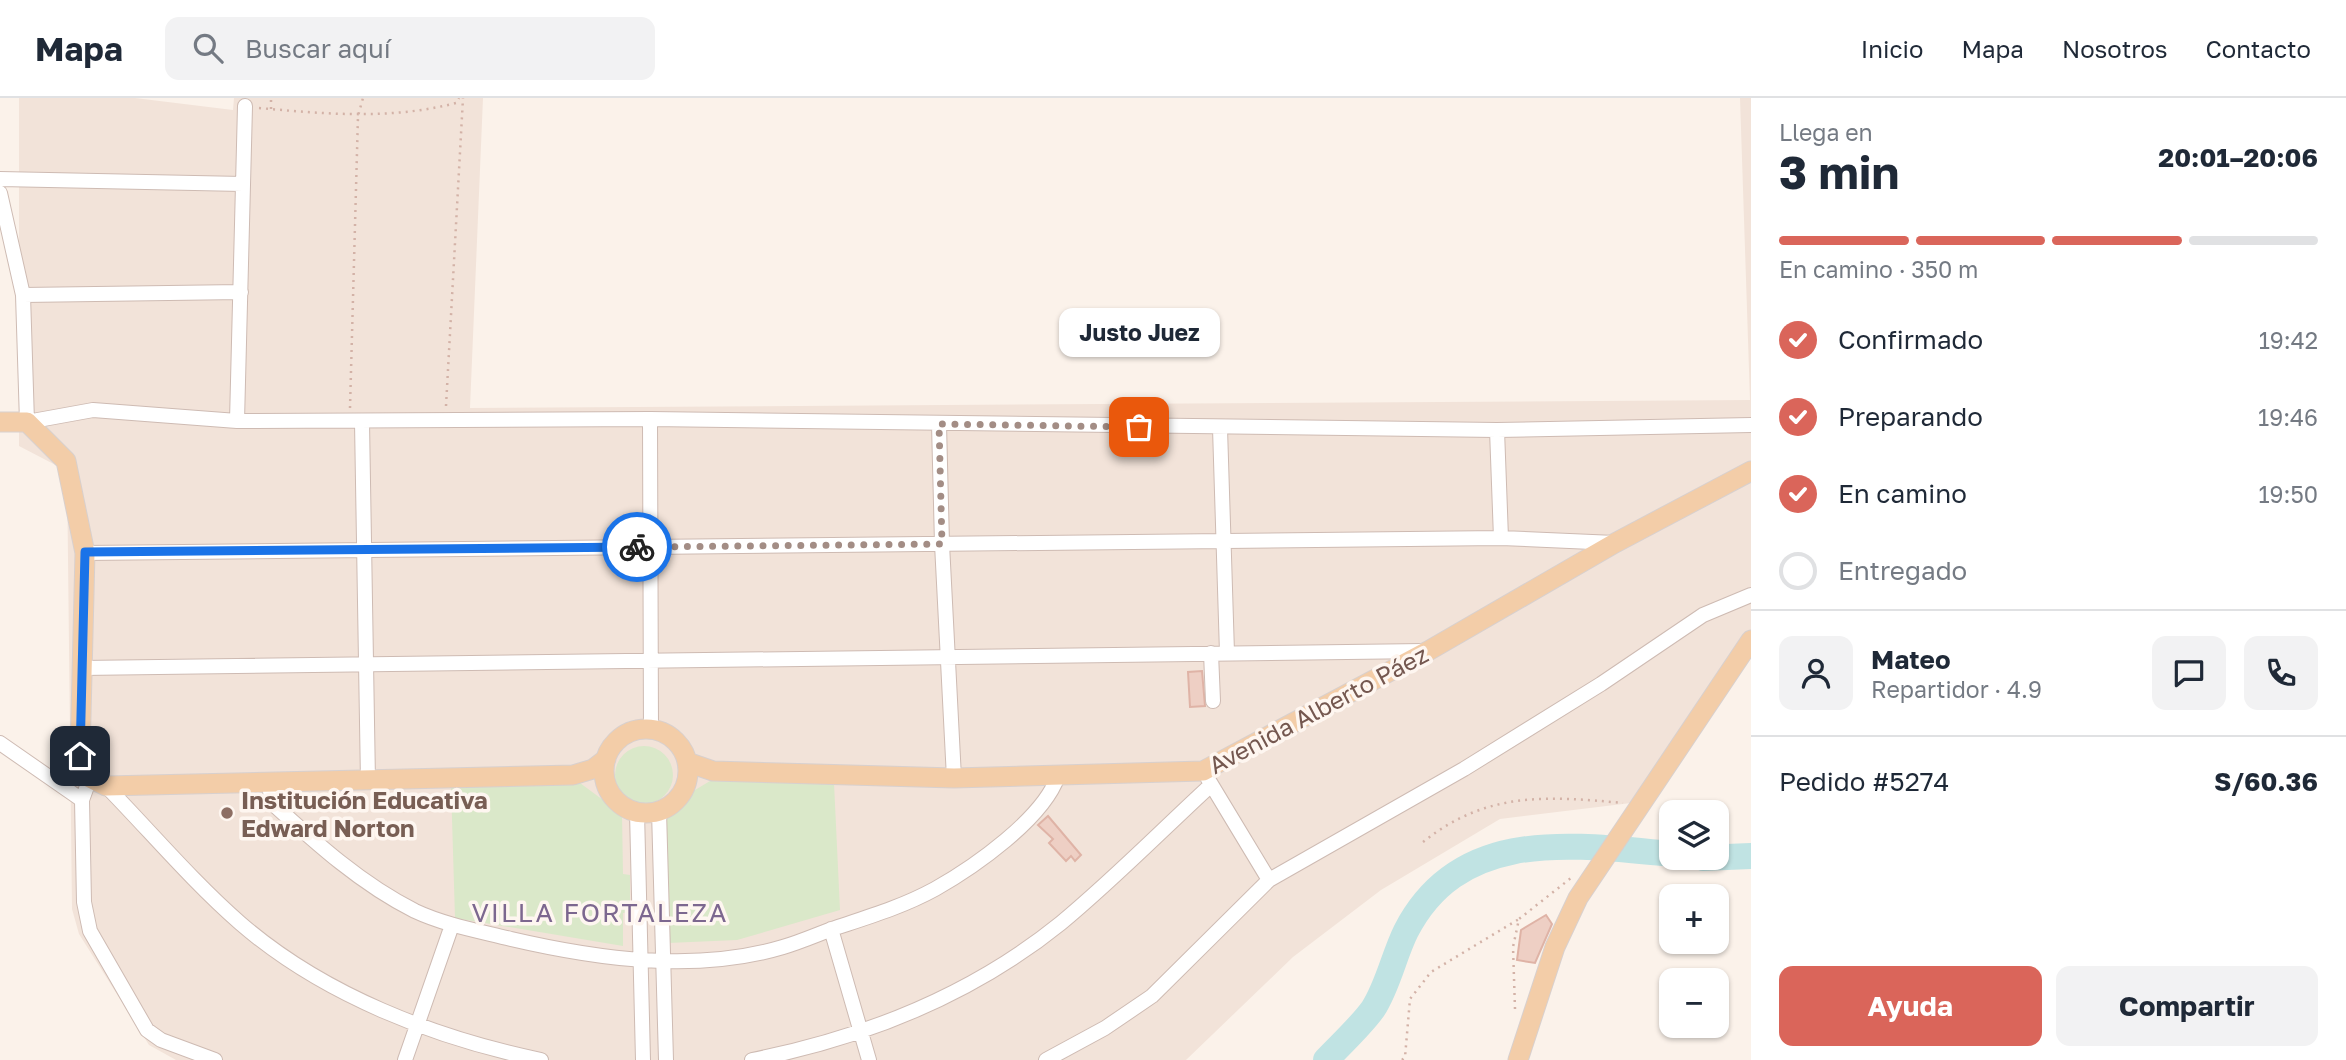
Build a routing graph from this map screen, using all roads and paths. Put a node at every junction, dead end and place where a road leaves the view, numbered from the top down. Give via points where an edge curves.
1 (271, 98) edge
2 (363, 98) edge
3 (461, 98) edge
4 (245, 106) joint
5 (271, 109) junction
6 (358, 116) junction
7 (0, 179) edge
8 (243, 184) junction
9 (0, 193) edge
10 (241, 292) junction
11 (23, 295) junction
12 (650, 419) junction
13 (237, 421) junction
14 (446, 421) junction
15 (0, 422) edge
16 (356, 422) junction
17 (939, 424) junction
18 (1751, 425) edge
19 (33, 428) junction
20 (1220, 428) junction
21 (1497, 430) junction
22 (1751, 471) edge
23 (1501, 538) junction
24 (1224, 541) junction
25 (1615, 543) junction
26 (942, 544) junction
27 (650, 547) junction
28 (365, 550) junction
29 (85, 552) junction
30 (1751, 595) edge
31 (1751, 640) edge
32 (1427, 651) junction
33 (1211, 653) junction
34 (1227, 653) junction
35 (949, 657) junction
36 (651, 663) junction
37 (366, 666) junction
38 (81, 667) junction
39 (1213, 701) dead end
40 (651, 730) junction
41 (0, 743) edge
42 (606, 759) junction
43 (687, 762) junction
44 (713, 771) junction
45 (573, 775) junction
46 (1058, 776) junction
47 (954, 778) junction
48 (1207, 778) junction
49 (98, 782) junction
50 (368, 782) junction
51 (686, 782) junction
52 (270, 785) junction
53 (608, 789) junction
54 (82, 800) junction
55 (1640, 805) junction
56 (659, 811) junction
57 (638, 812) junction
58 (1423, 842) dead end
59 (1571, 878) dead end
60 (1269, 880) junction
61 (1519, 919) junction
62 (452, 925) junction
63 (831, 929) junction
64 (662, 959) junction
65 (640, 960) junction
66 (1515, 1022) dead end
67 (417, 1026) junction
68 (860, 1032) junction
69 (215, 1060) edge
70 (405, 1060) edge
71 (541, 1060) edge
72 (643, 1060) edge
73 (666, 1060) edge
74 (752, 1060) edge
75 (869, 1060) edge
76 (1046, 1060) edge
77 (1402, 1060) edge
78 (1518, 1060) edge

1 - 5 path
2 - 6 path
3 - 6 path via 424,111
3 - 14 path
4 - 5 path
4 - 8 street
5 - 6 path
6 - 16 path
7 - 8 street
8 - 10 street
9 - 11 street
10 - 11 street
10 - 13 street
11 - 19 street
12 - 14 street
12 - 17 street
12 - 27 street
13 - 16 street
13 - 19 street via 93,410
14 - 16 street
15 - 19 main road
16 - 28 street
17 - 20 street
17 - 26 street
18 - 21 street
19 - 29 main road via 66,461
20 - 21 street
20 - 24 street
21 - 23 street
22 - 25 main road, Avenida Alberto Páez
23 - 24 street
23 - 25 street
24 - 26 street
24 - 34 street
25 - 32 main road, Avenida Alberto Páez
26 - 27 street
26 - 35 street
27 - 28 street
27 - 36 street
28 - 29 street
28 - 37 street
29 - 38 main road
30 - 60 street via 1703,615 1464,769
31 - 55 main road
32 - 34 street
32 - 48 main road, Avenida Alberto Páez
33 - 34 street
33 - 35 street
33 - 39 street
35 - 36 street
35 - 47 street
36 - 37 street
36 - 40 street
37 - 38 street
37 - 50 street
38 - 49 main road via 80,756
40 - 42 main road via 623,737
40 - 43 main road via 674,740
41 - 54 street
42 - 45 main road
42 - 53 main road
43 - 44 main road, Avenida Alberto Páez
43 - 51 main road
44 - 47 main road, Avenida Alberto Páez
44 - 51 main road, Avenida Alberto Páez
45 - 50 main road
45 - 53 main road
46 - 47 main road, Avenida Alberto Páez
46 - 48 main road, Avenida Alberto Páez
46 - 63 street via 1038,809 956,877 908,904
48 - 60 street
48 - 68 street via 1061,923 938,1001
49 - 52 main road
49 - 54 street
49 - 67 street via 240,923 323,981
50 - 52 main road
51 - 56 main road via 672,805
52 - 62 street via 272,803 327,853 380,891
53 - 57 main road via 615,800
54 - 69 street via 84,902 90,931 147,1030
55 - 58 path via 1550,796 1508,800 1446,823
55 - 78 main road via 1597,868 1555,947
56 - 57 main road
56 - 64 street
57 - 65 street
59 - 61 path
60 - 76 street via 1152,996
61 - 66 path via 1513,947
61 - 77 path via 1432,972 1410,999
62 - 65 street
62 - 67 street
63 - 64 street via 781,948 708,960
63 - 68 street
64 - 65 street
64 - 73 street
65 - 72 street
67 - 70 street
67 - 71 street via 491,1050
68 - 74 street
68 - 75 street

